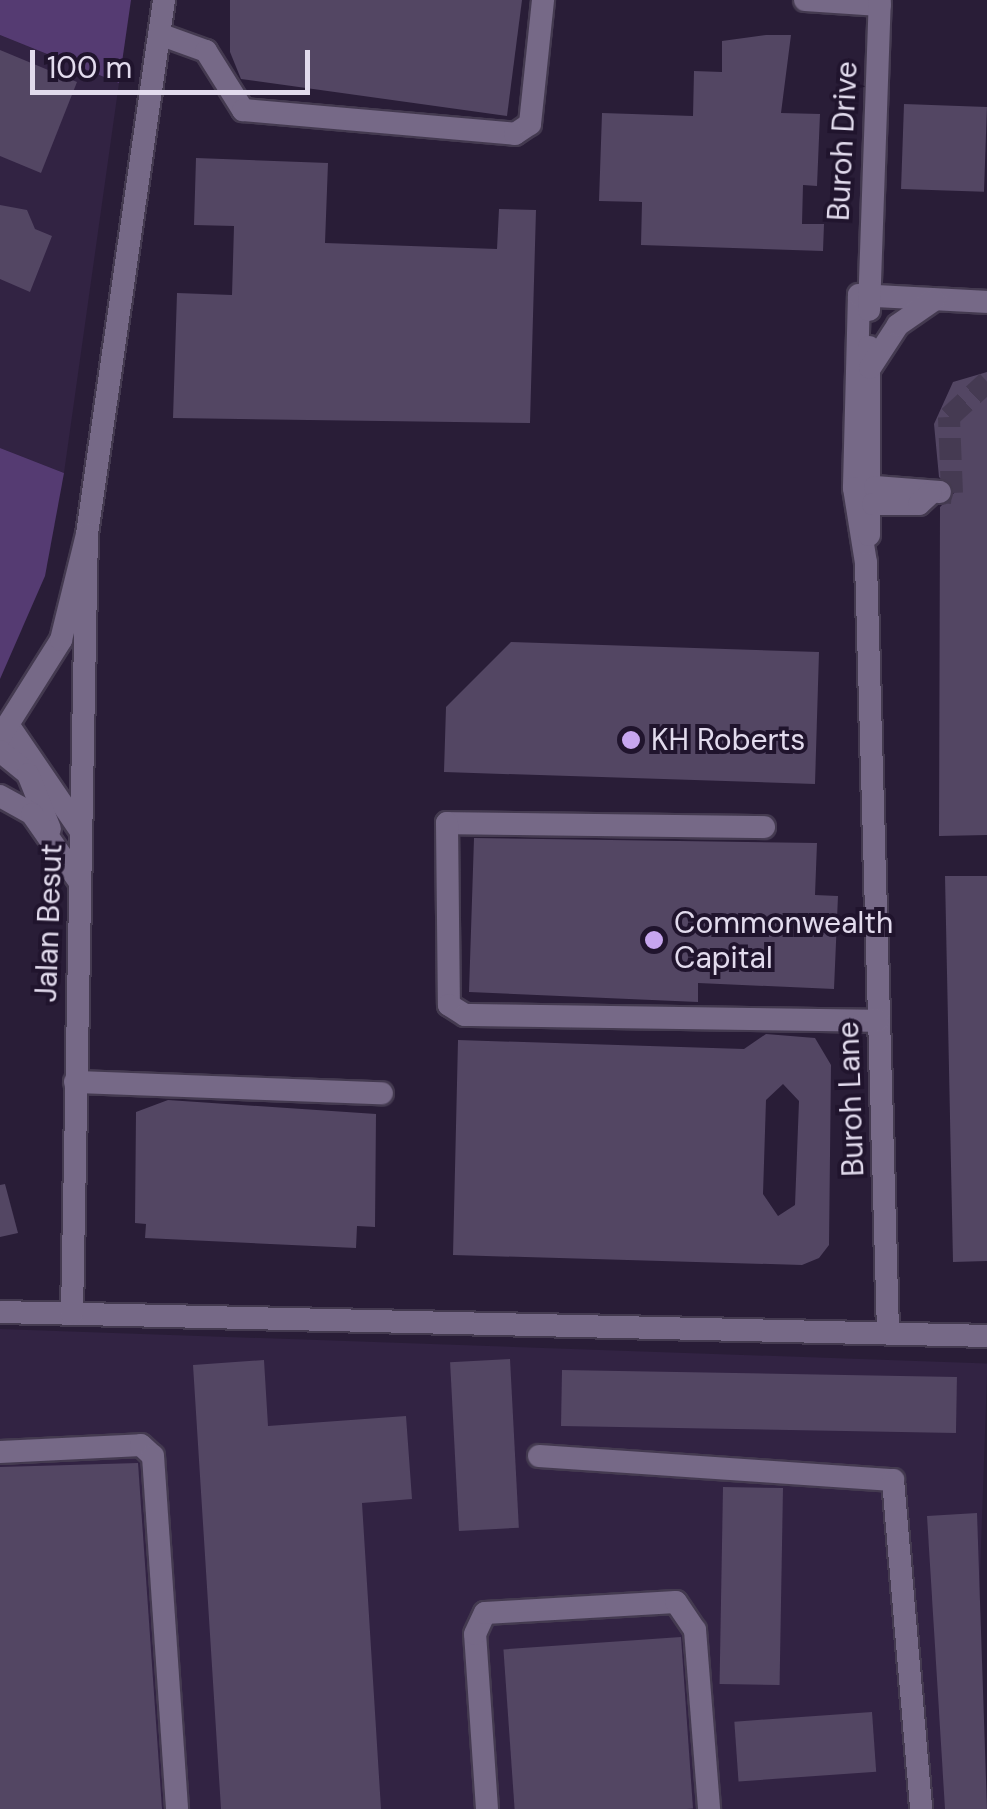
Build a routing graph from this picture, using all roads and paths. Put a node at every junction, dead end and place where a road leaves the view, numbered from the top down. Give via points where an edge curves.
1 (164, 0) edge
2 (543, 0) edge
3 (805, 0) edge
4 (880, 3) edge
5 (160, 34) junction
6 (864, 292) junction
7 (934, 300) junction
8 (987, 302) edge
9 (870, 368) junction
10 (867, 493) junction
11 (936, 493) dead end
12 (87, 534) junction
13 (4, 732) edge
14 (0, 751) edge
15 (0, 796) edge
16 (764, 828) dead end
17 (81, 832) junction
18 (52, 838) junction
19 (79, 881) junction
20 (878, 1021) junction
21 (75, 1082) junction
22 (382, 1093) dead end
23 (0, 1312) edge
24 (72, 1314) junction
25 (888, 1333) junction
26 (987, 1336) edge
27 (0, 1452) edge
28 (539, 1456) dead end
29 (176, 1809) edge
30 (487, 1809) edge
31 (709, 1809) edge
32 (921, 1809) edge

1 - 5 street, Jalan Besut
2 - 5 street via 530,124 515,134 243,110 206,51
3 - 4 street
4 - 6 street, Buroh Drive
5 - 12 street, Jalan Besut
6 - 7 street
6 - 9 street, Buroh Drive
6 - 10 street
7 - 8 street
7 - 9 street via 898,325
9 - 10 street
10 - 11 street
10 - 20 street, Buroh Lane
12 - 13 street, Jalan Besut via 61,640
12 - 17 street, Jalan Besut
13 - 17 street
14 - 18 street via 28,774
15 - 18 street
16 - 20 street via 447,823 450,1004 465,1015
17 - 19 street, Jalan Besut
18 - 19 street
19 - 21 street, Jalan Besut
20 - 25 street, Buroh Lane
21 - 22 street
21 - 24 street, Jalan Besut
23 - 24 street
24 - 25 street
25 - 26 street
27 - 29 street via 142,1444 153,1456
28 - 32 street via 894,1480
30 - 31 street via 475,1634 485,1613 676,1602 696,1630

